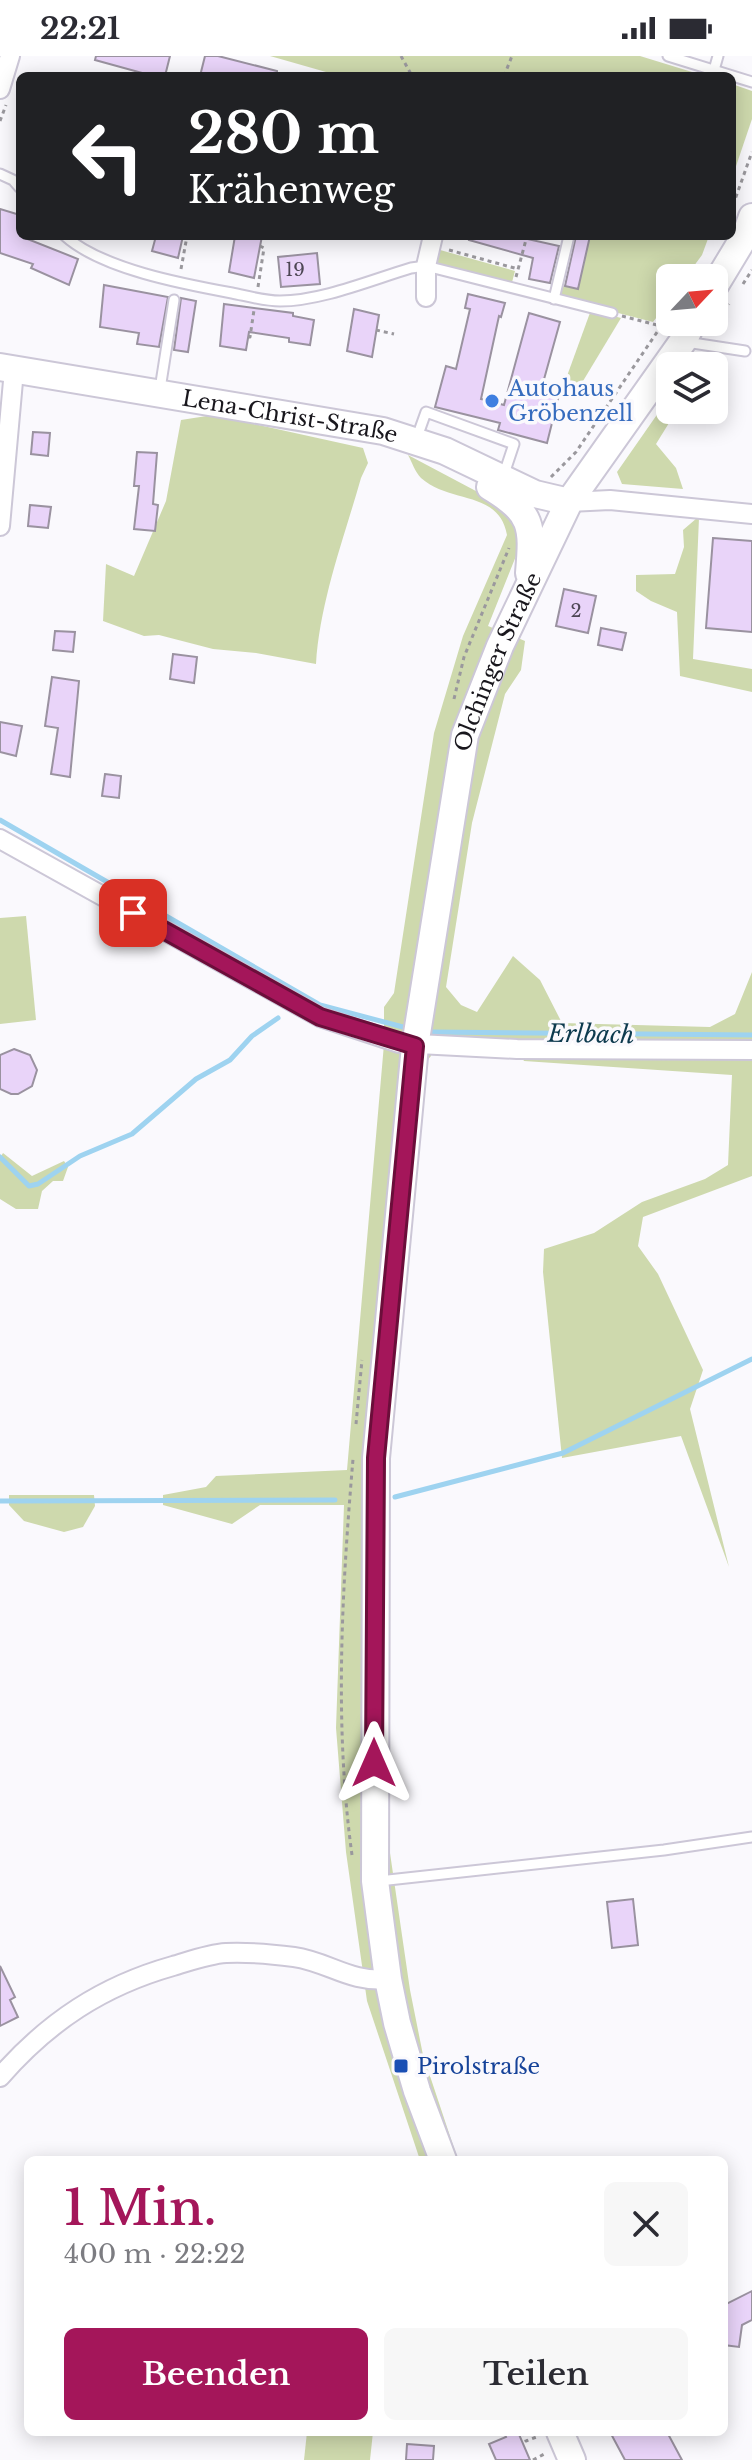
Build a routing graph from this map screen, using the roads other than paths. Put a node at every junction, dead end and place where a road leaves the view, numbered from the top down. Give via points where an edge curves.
1 (668, 56) edge
2 (718, 56) edge
3 (714, 70) junction
4 (720, 72) edge
5 (752, 217) edge
6 (70, 240) edge
7 (432, 240) edge
8 (568, 240) edge
9 (728, 264) edge
10 (426, 266) junction
11 (426, 297) dead end
12 (554, 299) junction
13 (174, 300) dead end
14 (612, 313) road end
15 (685, 336) edge
16 (700, 336) edge
17 (745, 351) dead end
18 (7, 369) edge
19 (159, 393) junction
20 (416, 441) junction
21 (502, 480) junction
22 (569, 502) junction
23 (752, 514) edge
24 (0, 526) edge
25 (528, 586) junction
26 (0, 839) edge
27 (415, 1046) junction
28 (752, 1050) edge
29 (752, 1837) edge
30 (375, 1881) junction
31 (388, 1979) junction
32 (0, 2077) edge
33 (441, 2156) edge

1 - 3 lane
2 - 3 lane
3 - 4 lane
5 - 9 main road
6 - 10 lane via 107,260 178,283 280,301
7 - 10 street
8 - 12 lane
10 - 11 street
10 - 12 lane
12 - 14 lane
13 - 19 lane
15 - 22 main road, Olchinger Straße
16 - 17 lane
18 - 19 main road, Lena-Christ-Straße
18 - 24 street
19 - 20 main road, Lena-Christ-Straße
20 - 21 main road, Lena-Christ-Straße
20 - 21 lane via 426,412 514,444
20 - 25 main road via 514,502 530,526
21 - 22 main road, Lena-Christ-Straße
22 - 23 street via 610,500
22 - 25 main road, Olchinger Straße
25 - 27 main road, Olchinger Straße via 465,735
26 - 27 street via 320,1017
27 - 28 street
27 - 30 main road, Olchinger Straße via 376,1458
29 - 30 lane
30 - 31 main road, Olchinger Straße
31 - 32 street via 359,1979 299,1958 258,1953 223,1953 187,1962 99,1995 41,2034
31 - 33 main road, Olchinger Straße via 417,2091

